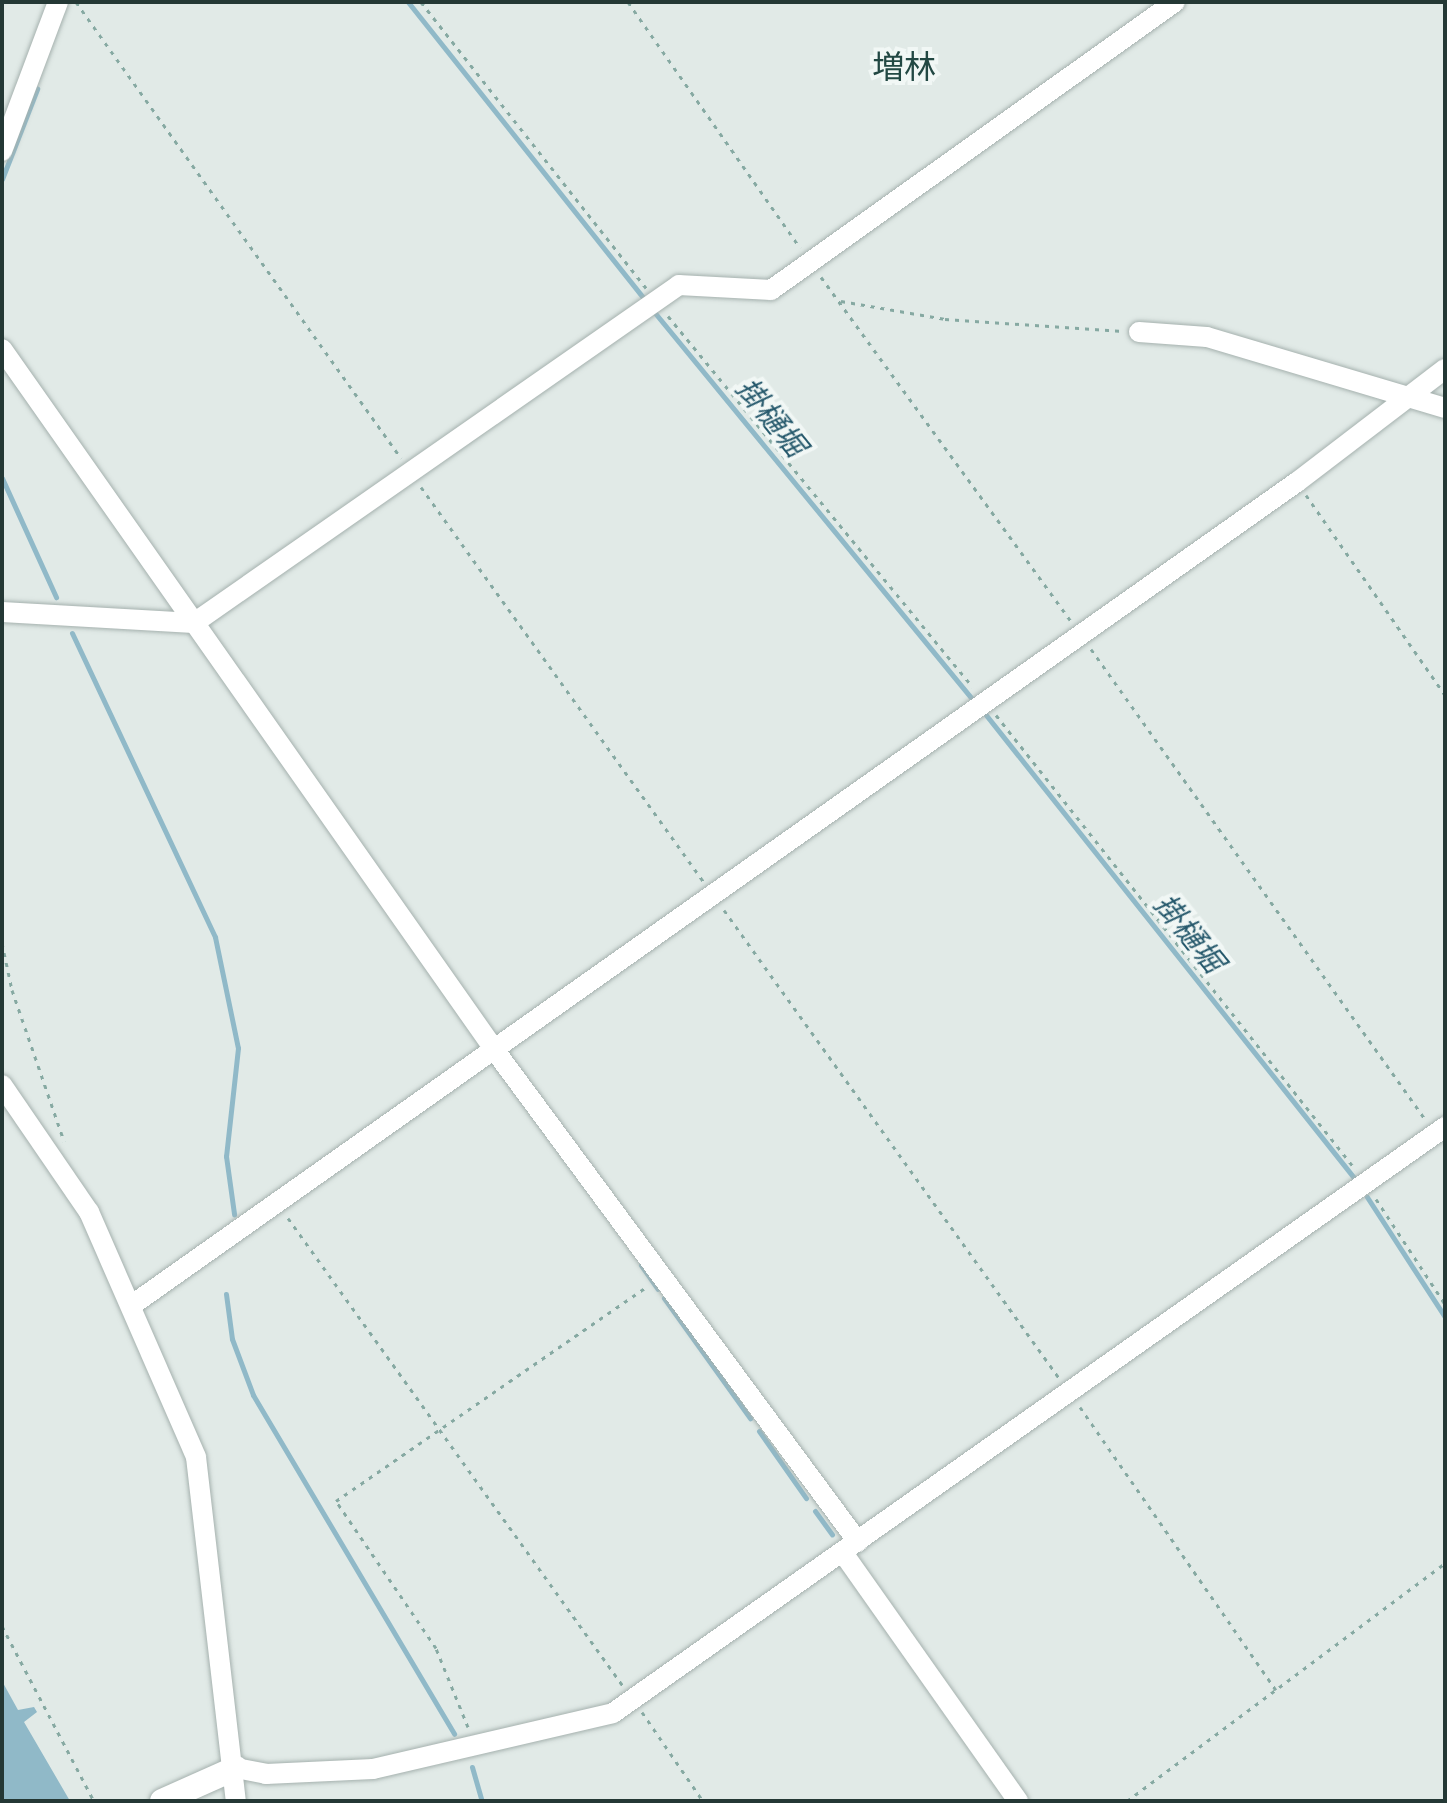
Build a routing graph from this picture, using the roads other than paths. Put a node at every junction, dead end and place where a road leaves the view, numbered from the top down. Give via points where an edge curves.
1 (58, 2) edge
2 (1175, 2) edge
3 (2, 151) edge
4 (1139, 332) road end
5 (2, 349) edge
6 (1445, 369) edge
7 (1406, 397) junction
8 (1445, 408) edge
9 (2, 612) edge
10 (194, 623) junction
11 (496, 1052) junction
12 (2, 1085) edge
13 (1440, 1130) edge
14 (132, 1305) junction
15 (850, 1547) junction
16 (236, 1768) junction
17 (162, 1801) edge
18 (236, 1801) edge
19 (1018, 1801) edge

1 - 3 street
2 - 10 street via 771,290 679,285
4 - 7 street via 1207,337
5 - 10 street
6 - 7 street
7 - 8 street
7 - 11 street via 1297,482
9 - 10 street
10 - 11 street
11 - 14 street
11 - 15 street via 662,1276
12 - 14 street via 89,1212
13 - 15 street
14 - 16 street via 196,1457
15 - 16 street via 613,1713 373,1769 266,1774
15 - 19 street
16 - 17 street
16 - 18 street

